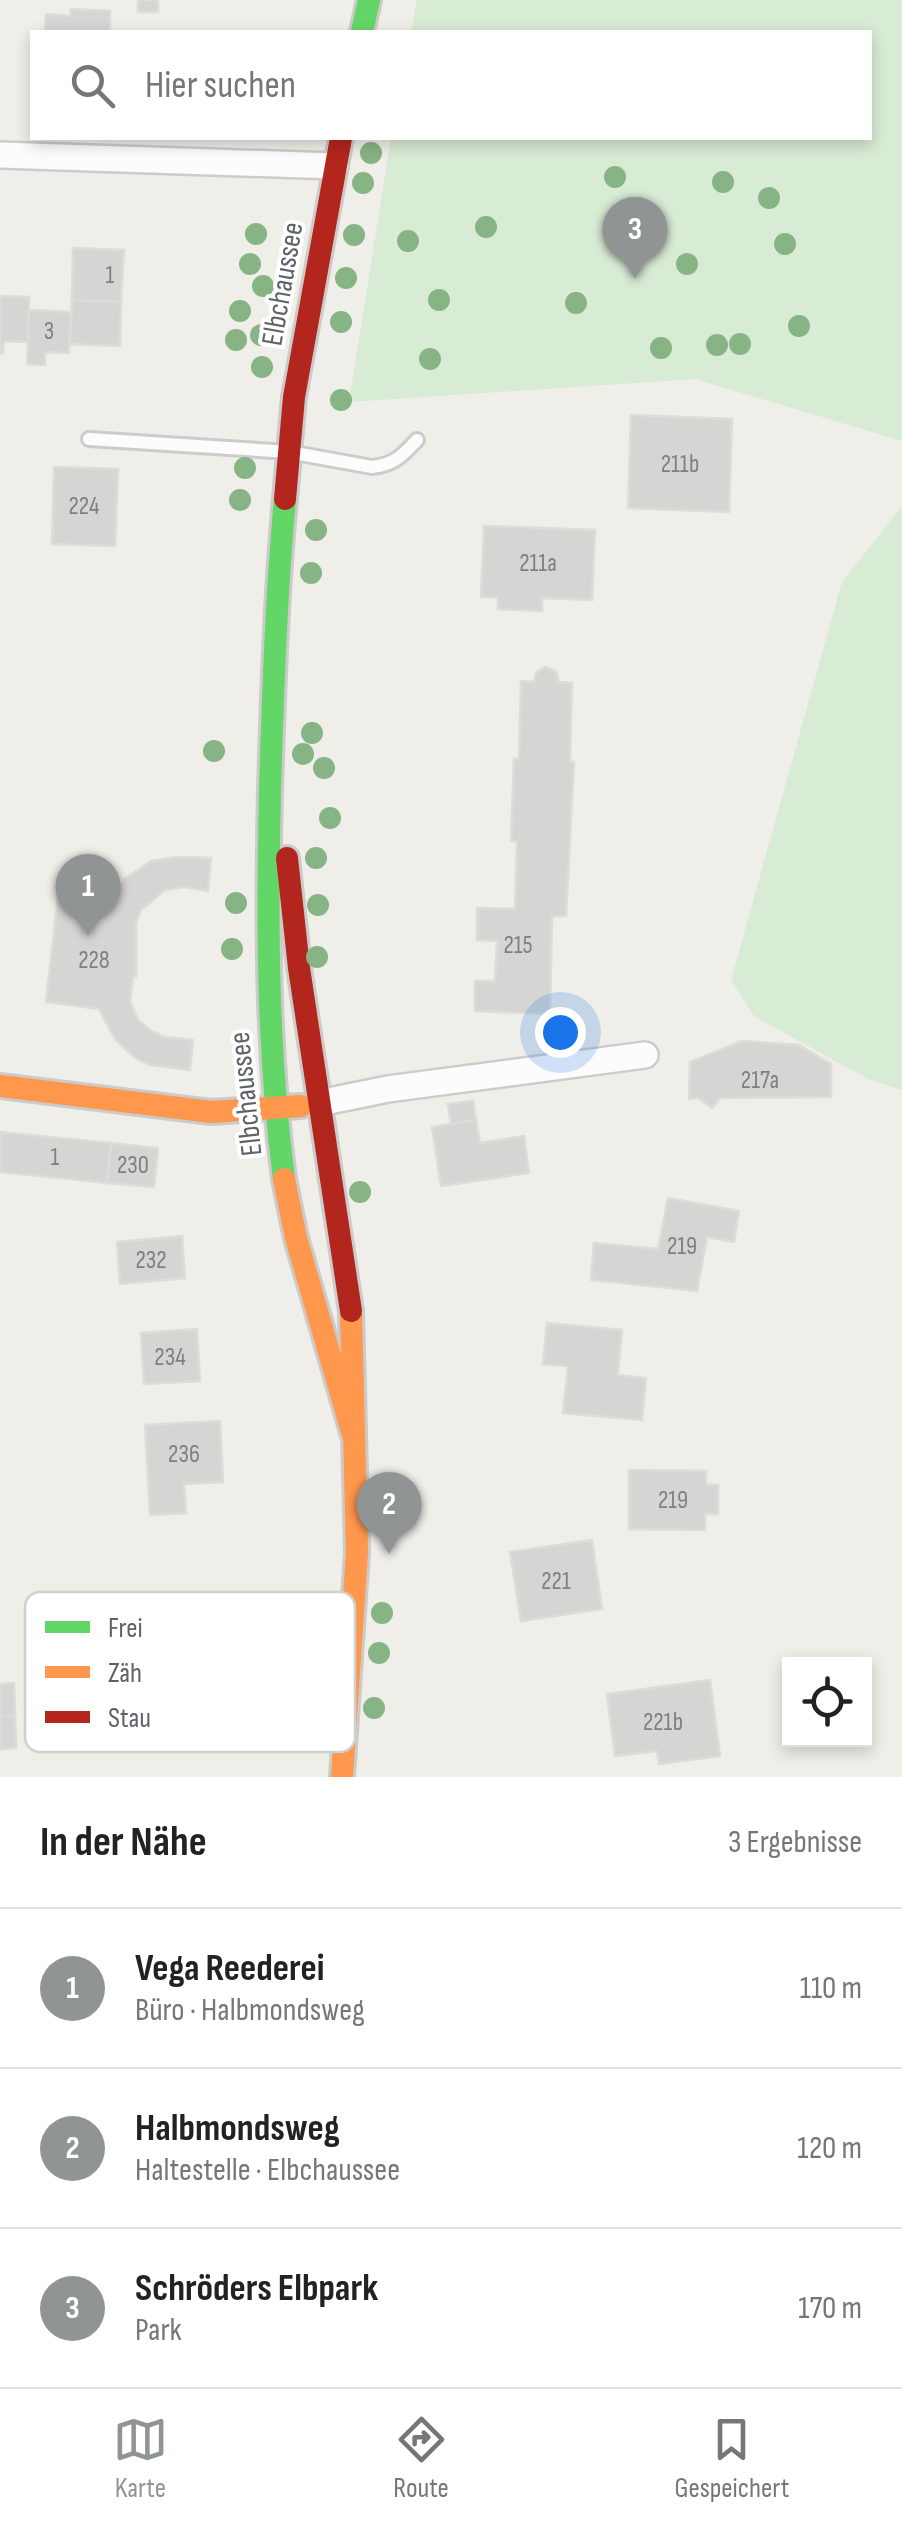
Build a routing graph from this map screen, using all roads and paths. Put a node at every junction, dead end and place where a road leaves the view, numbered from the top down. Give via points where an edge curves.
1 (369, 0) edge
2 (362, 30) edge
3 (341, 140) edge
4 (0, 155) edge
5 (335, 166) junction
6 (89, 439) dead end
7 (417, 440) dead end
8 (289, 452) junction
9 (273, 741) junction
10 (645, 1055) dead end
11 (0, 1086) edge
12 (319, 1103) junction
13 (275, 1110) junction
14 (352, 1432) junction
15 (354, 1592) edge
16 (344, 1752) edge
17 (342, 1777) edge

1 - 2 main road
3 - 5 main road, Elbchaussee
4 - 5 street
5 - 8 main road, Elbchaussee
6 - 8 lane
7 - 8 lane via 385,466
8 - 9 main road, Elbchaussee
9 - 12 main road, Elbchaussee
9 - 13 main road, Elbchaussee via 266,941
10 - 12 street
11 - 13 main road via 211,1112
12 - 13 main road
12 - 14 main road, Elbchaussee via 352,1315
13 - 14 main road, Elbchaussee via 296,1238
14 - 15 main road, Elbchaussee
16 - 17 main road, Elbchaussee

